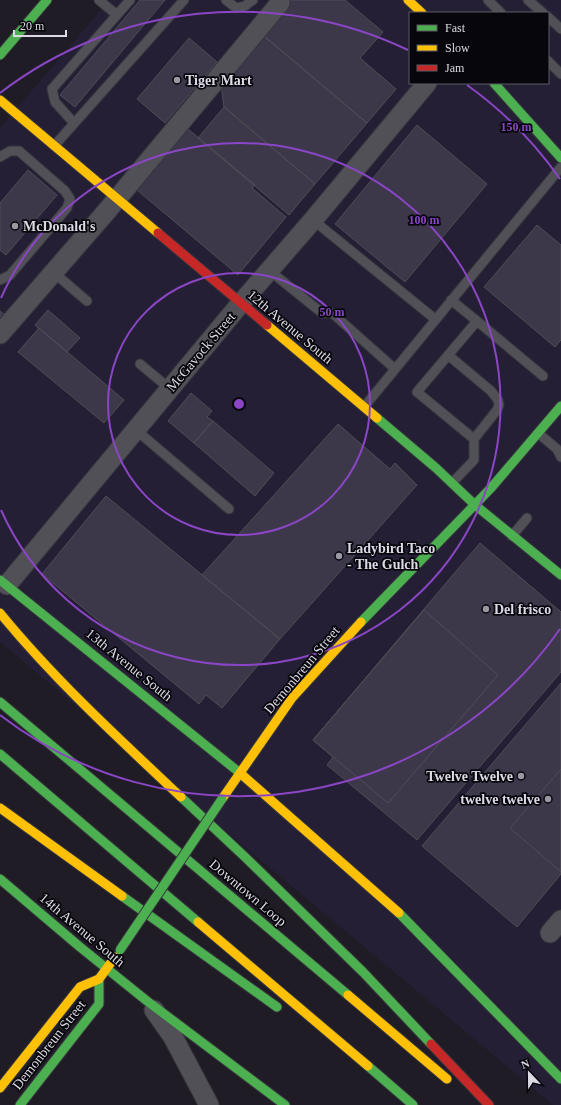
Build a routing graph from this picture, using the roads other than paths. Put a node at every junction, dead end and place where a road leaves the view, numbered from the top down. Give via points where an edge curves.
1 (47, 0) edge
2 (100, 0) edge
3 (130, 0) edge
4 (184, 0) edge
5 (253, 0) edge
6 (408, 0) edge
7 (488, 0) edge
8 (528, 0) edge
9 (228, 2) edge
10 (280, 3) dead end
11 (421, 12) edge
12 (497, 12) edge
13 (542, 12) edge
14 (117, 15) junction
15 (549, 18) edge
16 (561, 29) edge
17 (0, 55) edge
18 (549, 62) edge
19 (561, 74) edge
20 (426, 84) edge
21 (495, 84) edge
22 (0, 100) edge
23 (74, 124) junction
24 (54, 146) junction
25 (0, 157) edge
26 (561, 158) edge
27 (561, 167) edge
28 (118, 198) junction
29 (313, 220) junction
30 (270, 271) junction
31 (53, 272) junction
32 (0, 280) edge
33 (451, 300) junction
34 (88, 301) dead end
35 (241, 304) junction
36 (435, 320) junction
37 (477, 321) junction
38 (0, 334) edge
39 (448, 355) junction
40 (140, 364) dead end
41 (395, 369) junction
42 (543, 376) dead end
43 (170, 389) junction
44 (561, 406) edge
45 (364, 407) junction
46 (136, 430) junction
47 (538, 433) junction
48 (474, 439) junction
49 (561, 457) edge
50 (452, 483) junction
51 (475, 505) junction
52 (229, 508) dead end
53 (527, 518) dead end
54 (512, 536) junction
55 (561, 575) edge
56 (3, 583) edge
57 (0, 613) edge
58 (0, 702) edge
59 (22, 708) dead end
60 (0, 755) edge
61 (240, 773) junction
62 (97, 784) junction
63 (0, 808) edge
64 (0, 880) edge
65 (108, 969) junction
66 (100, 979) junction
67 (147, 1001) junction
68 (282, 1010) dead end
69 (320, 1038) dead end
70 (561, 1079) edge
71 (454, 1085) dead end
72 (0, 1088) edge
73 (466, 1095) dead end
74 (412, 1104) edge
75 (20, 1105) edge
76 (210, 1105) edge
77 (284, 1105) edge
78 (479, 1105) edge
79 (489, 1105) edge

1 - 17 main road
2 - 14 lane
3 - 14 lane
4 - 23 lane
5 - 9 lane via 245,6 236,8
6 - 11 main road
7 - 12 lane
8 - 13 lane
10 - 28 street
14 - 23 lane via 52,89 55,102
15 - 16 lane
18 - 19 lane
20 - 29 street, McGavock Street
21 - 26 main road
22 - 24 main road, 12th Avenue South
23 - 24 lane
24 - 28 main road, 12th Avenue South
25 - 32 lane via 10,151 19,151 65,191 70,199 67,208 10,275
27 - 33 lane
28 - 31 street
28 - 35 main road, 12th Avenue South
29 - 30 street, McGavock Street
29 - 36 lane
30 - 35 street, McGavock Street
30 - 41 lane via 322,313 332,313
31 - 34 lane
31 - 38 street
33 - 36 lane
33 - 37 lane
35 - 43 street, McGavock Street
35 - 45 main road, 12th Avenue South
36 - 41 lane
37 - 39 lane
37 - 42 lane
39 - 48 lane via 491,391 498,400 497,410
39 - 48 lane via 417,392
40 - 43 lane
41 - 45 lane
43 - 46 street, McGavock Street
44 - 47 main road, Demonbreun Street
45 - 50 main road, 12th Avenue South
46 - 52 lane
46 - 56 street, McGavock Street
47 - 49 lane
47 - 51 main road, Demonbreun Street
48 - 50 lane via 474,460
50 - 51 main road, 12th Avenue South
51 - 54 main road, 12th Avenue South
51 - 61 main road, Demonbreun Street via 346,637 292,698
53 - 54 lane
54 - 55 main road, 12th Avenue South
56 - 61 main road, 13th Avenue South
57 - 79 main road via 56,676 363,972
58 - 62 main road, Downtown Loop
59 - 62 main road
60 - 74 main road
61 - 65 main road, Demonbreun Street, bridge
61 - 70 main road, 13th Avenue South via 394,908
62 - 71 main road, Downtown Loop
63 - 68 main road
64 - 65 main road, 14th Avenue South
65 - 66 main road, Demonbreun Street
65 - 67 main road, 14th Avenue South
66 - 72 main road, Demonbreun Street via 80,987
66 - 75 main road, Demonbreun Street via 99,1004
67 - 76 street via 173,1037
67 - 77 main road, 14th Avenue South
69 - 74 main road
73 - 78 main road

